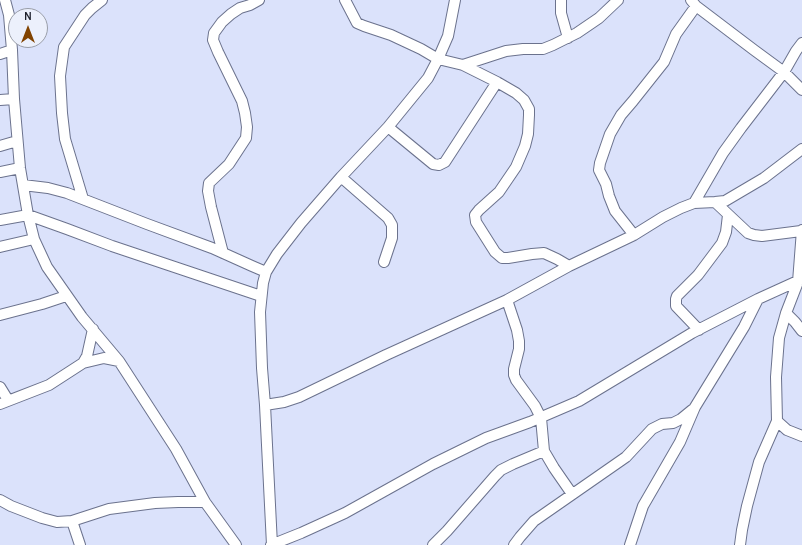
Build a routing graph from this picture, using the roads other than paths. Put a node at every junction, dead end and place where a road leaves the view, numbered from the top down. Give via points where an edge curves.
1 (5, 0) edge
2 (102, 0) edge
3 (259, 0) edge
4 (345, 0) edge
5 (455, 0) edge
6 (561, 0) edge
7 (618, 0) edge
8 (694, 3) edge
9 (239, 4) edge
10 (568, 38) junction
11 (802, 43) edge
12 (12, 50) junction
13 (0, 54) edge
14 (438, 59) junction
15 (463, 65) junction
16 (784, 72) junction
17 (497, 82) junction
18 (802, 90) edge
19 (14, 98) junction
20 (0, 100) edge
21 (388, 128) junction
22 (17, 141) junction
23 (0, 146) edge
24 (802, 149) edge
25 (20, 168) junction
26 (0, 172) edge
27 (341, 177) junction
28 (23, 186) junction
29 (83, 199) junction
30 (715, 202) junction
31 (694, 203) junction
32 (28, 215) junction
33 (728, 215) junction
34 (0, 220) edge
35 (802, 230) edge
36 (634, 235) junction
37 (34, 239) junction
38 (0, 247) edge
39 (223, 253) junction
40 (384, 262) dead end
41 (568, 266) junction
42 (266, 272) junction
43 (800, 280) edge
44 (66, 296) junction
45 (261, 296) junction
46 (758, 299) junction
47 (507, 300) junction
48 (786, 313) junction
49 (0, 316) edge
50 (93, 329) junction
51 (699, 330) junction
52 (802, 331) edge
53 (119, 361) junction
54 (82, 363) junction
55 (0, 388) edge
56 (4, 402) edge
57 (265, 405) junction
58 (695, 407) junction
59 (541, 418) junction
60 (777, 421) junction
61 (802, 436) edge
62 (544, 451) junction
63 (572, 494) junction
64 (0, 500) edge
65 (205, 502) junction
66 (72, 520) junction
67 (80, 545) edge
68 (236, 545) edge
69 (272, 545) edge
70 (433, 545) edge
71 (514, 545) edge
72 (630, 545) edge
73 (740, 545) edge

1 - 12 street
2 - 29 street via 85,14 64,47 60,76 65,139
3 - 9 street via 250,5
4 - 14 street via 357,23 391,35
5 - 14 street via 448,36
6 - 10 street via 561,13
7 - 10 street via 599,18
8 - 16 street
8 - 36 street via 664,62 621,115 610,134 600,163 599,170 615,211
9 - 39 street via 214,33 213,40 242,101 247,128 246,138 229,164 209,183 211,207
10 - 15 street via 543,49 506,51
11 - 16 street
12 - 13 street
12 - 19 street
14 - 15 street
14 - 21 street via 428,78
15 - 17 street
16 - 18 street
16 - 31 street via 723,153
17 - 21 street via 445,162 439,165 433,164
17 - 41 street via 524,100 529,109 528,134 516,167 499,192 475,215 476,222 495,252 502,258 544,253
19 - 20 street
19 - 22 street
21 - 27 street
22 - 23 street
22 - 25 street
24 - 30 street via 764,178 725,201
25 - 26 street
25 - 28 street
27 - 40 street via 392,224 392,238
27 - 42 street via 277,254
28 - 29 street via 58,190
28 - 32 street
29 - 39 street
30 - 31 street
30 - 33 street
31 - 36 street via 663,217
32 - 34 street
32 - 37 street
32 - 45 street
33 - 35 street via 748,233 754,235
33 - 51 street via 722,243 676,299 676,306
35 - 43 street
36 - 41 street
37 - 38 street
37 - 44 street via 47,267
39 - 42 street
41 - 47 street
42 - 45 street
43 - 46 street
43 - 48 street
44 - 49 street
44 - 50 street
45 - 57 street
46 - 51 street
46 - 58 street via 744,327
47 - 57 street via 299,397
47 - 59 street via 519,340 514,375
48 - 52 street
48 - 60 street via 779,338 776,377
50 - 53 street
50 - 54 street via 87,356
51 - 59 street via 578,401
53 - 54 street via 104,358
53 - 65 street via 176,449
54 - 56 street via 49,384
55 - 56 street
57 - 69 street
58 - 63 street via 681,419 652,429 626,457
58 - 72 street via 680,442 643,506
59 - 62 street
59 - 69 street via 486,438 345,513
60 - 61 street via 787,430
60 - 73 street via 759,462
62 - 63 street
62 - 70 street via 501,470
63 - 71 street via 534,521
64 - 66 street via 42,518 57,522
65 - 66 street via 155,503 109,509
65 - 68 street
66 - 67 street

